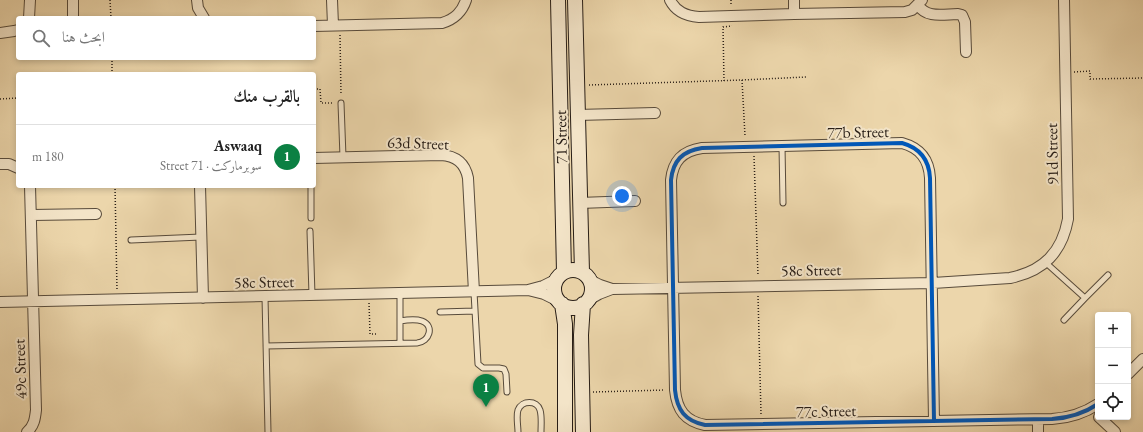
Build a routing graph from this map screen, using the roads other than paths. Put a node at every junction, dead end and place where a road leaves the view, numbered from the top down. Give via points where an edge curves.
1 (30, 0) edge
2 (73, 0) edge
3 (197, 0) edge
4 (332, 0) edge
5 (466, 0) edge
6 (558, 0) edge
7 (575, 0) edge
8 (670, 0) edge
9 (794, 0) edge
10 (1064, 0) edge
11 (920, 3) edge
12 (794, 14) junction
13 (29, 16) edge
14 (73, 16) edge
15 (203, 16) edge
16 (336, 25) junction
17 (316, 26) edge
18 (16, 30) edge
19 (0, 33) edge
20 (966, 52) dead end
21 (341, 103) road end
22 (655, 113) dead end
23 (577, 115) junction
24 (782, 146) junction
25 (343, 157) junction
26 (316, 158) edge
27 (0, 164) edge
28 (16, 167) edge
29 (30, 188) edge
30 (200, 188) edge
31 (311, 188) edge
32 (635, 201) dead end
33 (579, 203) junction
34 (784, 203) dead end
35 (96, 214) dead end
36 (32, 215) junction
37 (311, 218) dead end
38 (310, 231) dead end
39 (201, 237) junction
40 (131, 240) dead end
41 (1045, 262) junction
42 (1108, 275) dead end
43 (560, 276) junction
44 (585, 276) junction
45 (1010, 278) joint
46 (933, 282) junction
47 (673, 287) junction
48 (612, 289) junction
49 (528, 290) junction
50 (474, 292) junction
51 (400, 293) junction
52 (312, 295) junction
53 (265, 297) junction
54 (204, 298) junction
55 (1085, 298) junction
56 (0, 302) edge
57 (33, 302) junction
58 (560, 302) junction
59 (585, 302) junction
60 (475, 310) junction
61 (440, 312) dead end
62 (400, 320) junction
63 (1064, 320) dead end
64 (400, 343) junction
65 (266, 346) junction
66 (1143, 359) edge
67 (1131, 371) edge
68 (507, 392) dead end
69 (1095, 411) edge
70 (1038, 420) junction
71 (1104, 420) edge
72 (934, 421) junction
73 (27, 432) edge
74 (268, 432) edge
75 (518, 432) edge
76 (541, 432) edge
77 (565, 432) edge
78 (583, 432) edge
79 (1038, 432) edge
80 (1114, 432) edge

1 - 13 street
2 - 14 street
3 - 15 street
4 - 16 street
5 - 16 street via 455,17 442,23
6 - 43 street, 71 Street
7 - 23 street, 71 Street
8 - 12 street via 677,10 691,17
9 - 12 street
10 - 41 street, 91d Street via 1068,219 1057,250
11 - 12 street via 912,10 897,13
11 - 20 street via 923,11 930,14 962,16 965,22
16 - 17 street
18 - 19 street
21 - 25 lane
22 - 23 street
23 - 33 street, 71 Street
24 - 34 lane
24 - 46 street, 77b Street via 902,143 917,149 930,170
24 - 47 street, 77b Street via 694,149 686,152 675,164 671,180
25 - 26 street, 63d Street
25 - 50 street, 63d Street via 441,155 454,157 464,166 468,178
27 - 28 street
29 - 36 street, 49c Street
30 - 39 street
31 - 37 lane
32 - 33 street
33 - 44 street, 71 Street
35 - 36 street
36 - 57 street, 49c Street
38 - 52 lane
39 - 40 lane
39 - 54 street
41 - 45 street, 91d Street via 1032,272
41 - 55 lane
42 - 55 lane
43 - 44 street via 573,270
43 - 49 street, 58c Street via 543,286
43 - 58 street via 554,287
44 - 48 street, 58c Street
44 - 59 street via 590,283 591,292
45 - 46 street, 58c Street
46 - 47 street, 58c Street
46 - 72 street, 77b Street
47 - 48 street, 58c Street
47 - 72 street, 77c Street via 675,390 678,407 689,420 705,425
48 - 59 street, 58c Street
49 - 50 street, 58c Street
49 - 58 street, 58c Street
50 - 51 street, 58c Street
50 - 60 lane
51 - 52 street, 58c Street
51 - 62 lane
52 - 53 street, 58c Street
53 - 54 street, 58c Street
53 - 65 lane
54 - 57 street, 58c Street
55 - 63 lane
56 - 57 street, 58c Street
57 - 73 street, 49c Street via 36,410 35,420
58 - 59 street via 570,307 580,306
58 - 77 street via 565,324
59 - 78 street via 581,335
60 - 61 lane
60 - 68 lane via 478,364 483,368 504,369
62 - 64 lane
62 - 64 lane via 420,320 427,324 430,331 428,338 421,343
64 - 65 lane
65 - 74 lane
66 - 67 street
69 - 70 street, 77c Street via 1067,418
70 - 72 street, 77c Street
70 - 79 street
71 - 80 street
75 - 76 lane via 518,410 523,404 530,402 540,411

